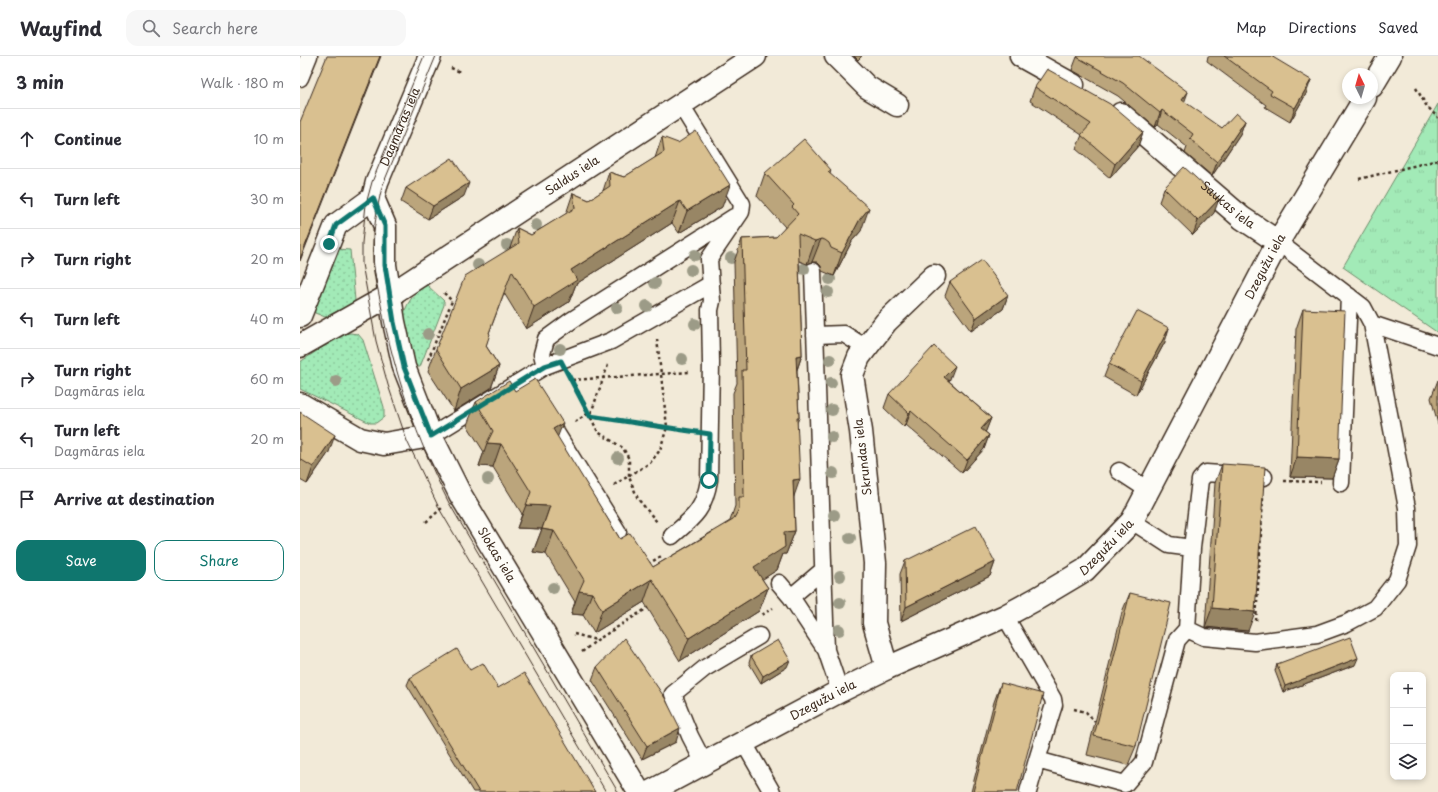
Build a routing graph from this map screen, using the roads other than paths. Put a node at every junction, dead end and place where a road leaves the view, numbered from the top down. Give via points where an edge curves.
1 (309, 56) edge
2 (430, 56) edge
3 (755, 56) edge
4 (836, 56) edge
5 (1021, 56) edge
6 (1390, 56) edge
7 (1378, 76) edge
8 (300, 78) edge
9 (680, 104) junction
10 (1361, 104) edge
11 (898, 105) dead end
12 (373, 198) junction
13 (741, 212) junction
14 (1278, 242) junction
15 (693, 244) junction
16 (709, 259) junction
17 (813, 271) dead end
18 (934, 276) dead end
19 (711, 284) junction
20 (390, 295) junction
21 (1349, 296) junction
22 (300, 316) edge
23 (1372, 324) junction
24 (815, 335) junction
25 (300, 346) edge
26 (1438, 346) edge
27 (866, 348) junction
28 (545, 366) junction
29 (531, 391) junction
30 (300, 404) edge
31 (431, 436) junction
32 (1118, 471) dead end
33 (1264, 477) edge
34 (1341, 483) road end
35 (1148, 490) junction
36 (1132, 521) junction
37 (618, 532) edge
38 (672, 536) road end
39 (1192, 548) junction
40 (823, 570) junction
41 (779, 583) dead end
42 (791, 597) junction
43 (1005, 616) junction
44 (1187, 629) junction
45 (758, 636) dead end
46 (826, 650) junction
47 (887, 668) junction
48 (840, 691) junction
49 (744, 743) junction
50 (1037, 760) junction
51 (704, 763) junction
52 (639, 792) edge
53 (650, 792) edge
54 (772, 792) edge
55 (1028, 792) edge

1 - 8 lane
2 - 12 street, Dagmāras iela via 377,182
3 - 9 street, Saldus iela
4 - 11 street via 867,87
5 - 14 street, Saukas iela via 1112,107 1242,218
6 - 7 street
9 - 13 lane via 742,204
9 - 20 street, Saldus iela
10 - 14 street, Dzegužu iela
12 - 20 street via 385,226 384,243
12 - 22 street via 336,225
13 - 15 lane
13 - 16 lane
14 - 21 lane
14 - 35 street, Dzegužu iela
15 - 16 lane via 703,248
15 - 28 lane via 546,339 542,354
16 - 19 lane
17 - 24 lane
18 - 27 street, Skrundas iela via 886,322
19 - 28 lane via 611,341
19 - 38 lane via 709,480 702,505 694,517
20 - 25 street, Saldus iela
20 - 31 street via 404,367
21 - 23 lane via 1363,307
21 - 34 lane
23 - 26 lane
23 - 44 lane via 1407,508 1408,546 1397,580 1375,608 1317,634 1255,642 1204,637
24 - 27 lane via 844,334
24 - 40 lane
27 - 47 street, Skrundas iela via 859,356 852,376 861,431 875,563 874,623
28 - 29 lane
29 - 31 lane
29 - 37 lane
30 - 31 street via 360,439 384,444
31 - 52 street, Slokas iela via 460,494
32 - 35 lane
33 - 39 lane via 1206,473 1200,480
35 - 36 street, Dzegužu iela
36 - 39 lane via 1169,545
36 - 43 street, Dzegužu iela via 1085,570
39 - 44 lane
40 - 42 lane
40 - 46 lane
41 - 42 lane
42 - 46 lane
43 - 47 street, Dzegužu iela
43 - 50 lane via 1053,699 1052,711
44 - 50 lane via 1177,640 1144,762 1125,784
45 - 51 lane via 705,668 673,694
46 - 48 lane
47 - 48 street, Dzegužu iela
48 - 49 street, Dzegužu iela
49 - 51 street, Dzegužu iela
49 - 54 lane
50 - 55 lane
51 - 53 street, Dzegužu iela

